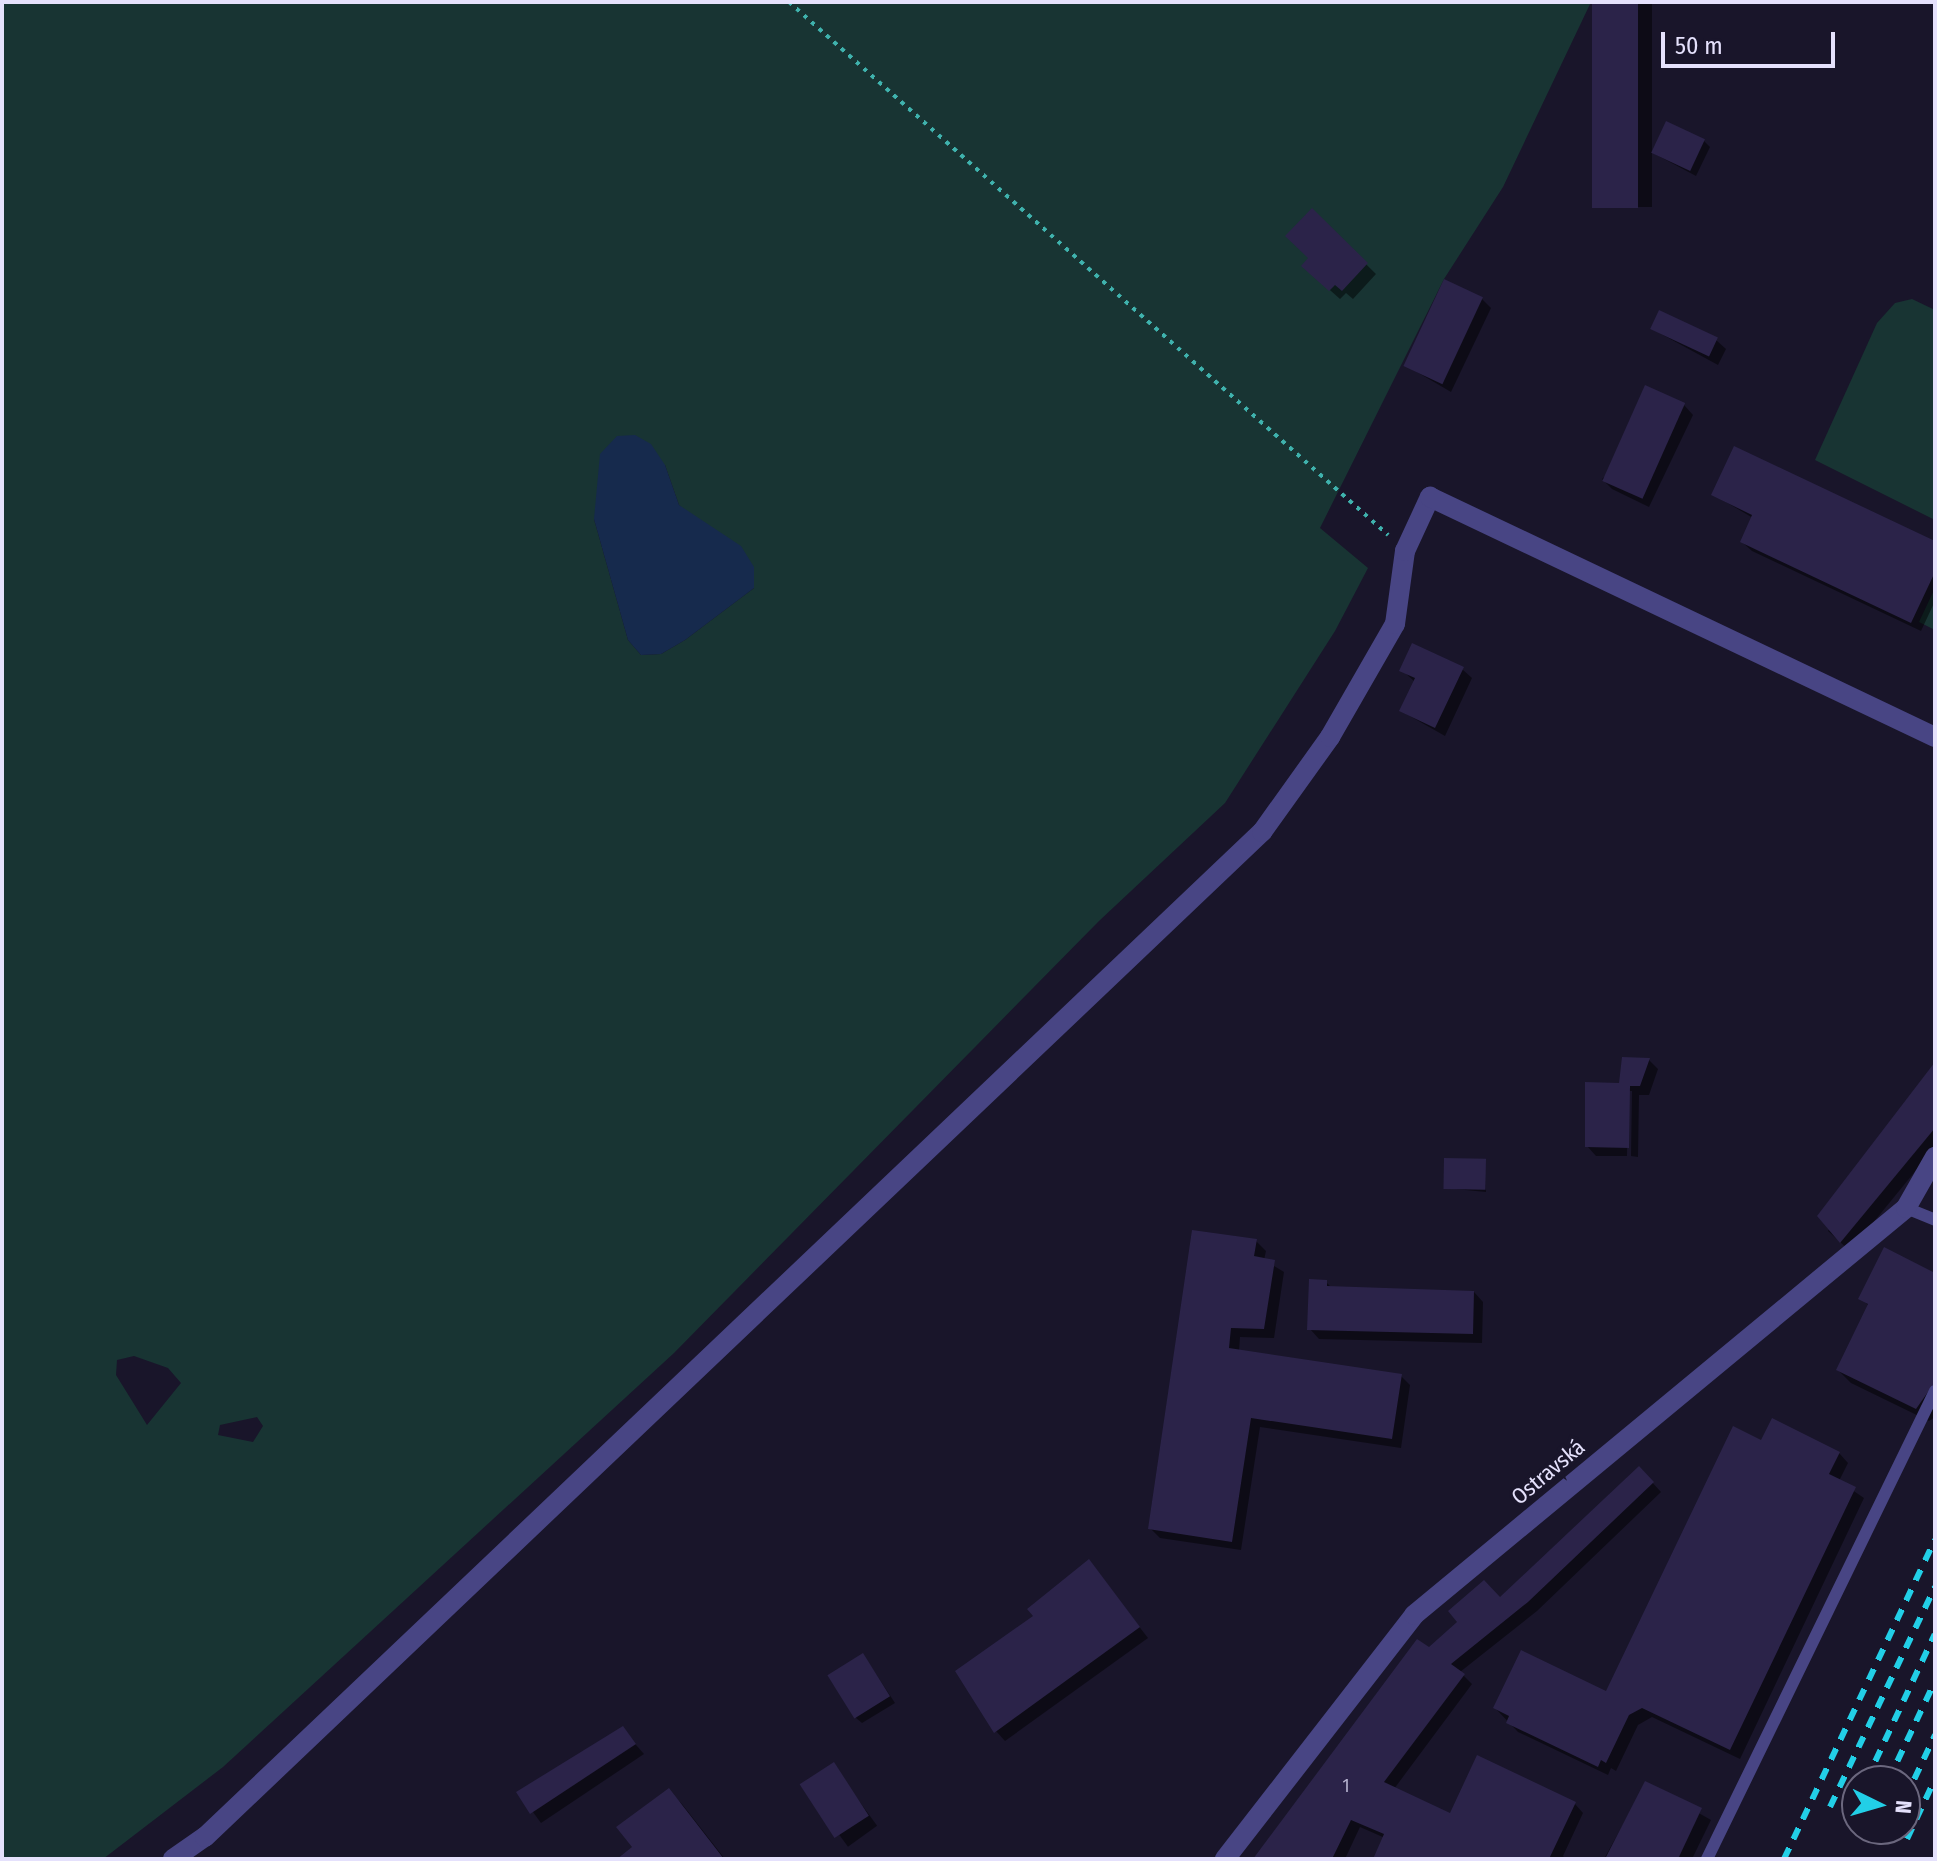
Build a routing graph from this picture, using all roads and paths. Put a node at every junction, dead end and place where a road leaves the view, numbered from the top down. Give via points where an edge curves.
1 (789, 2) edge
2 (1405, 551) junction
3 (1935, 737) edge
4 (1935, 1157) edge
5 (1906, 1208) junction
6 (1935, 1220) edge
7 (1935, 1391) edge
8 (173, 1859) edge
9 (1225, 1859) edge
10 (1707, 1859) edge

1 - 2 path
2 - 3 street via 1430,497
2 - 8 street via 1395,624 1330,737 1262,832 274,1771
4 - 5 street, Ostravská
5 - 6 lane
5 - 9 street, Ostravská via 1414,1615
7 - 10 lane

